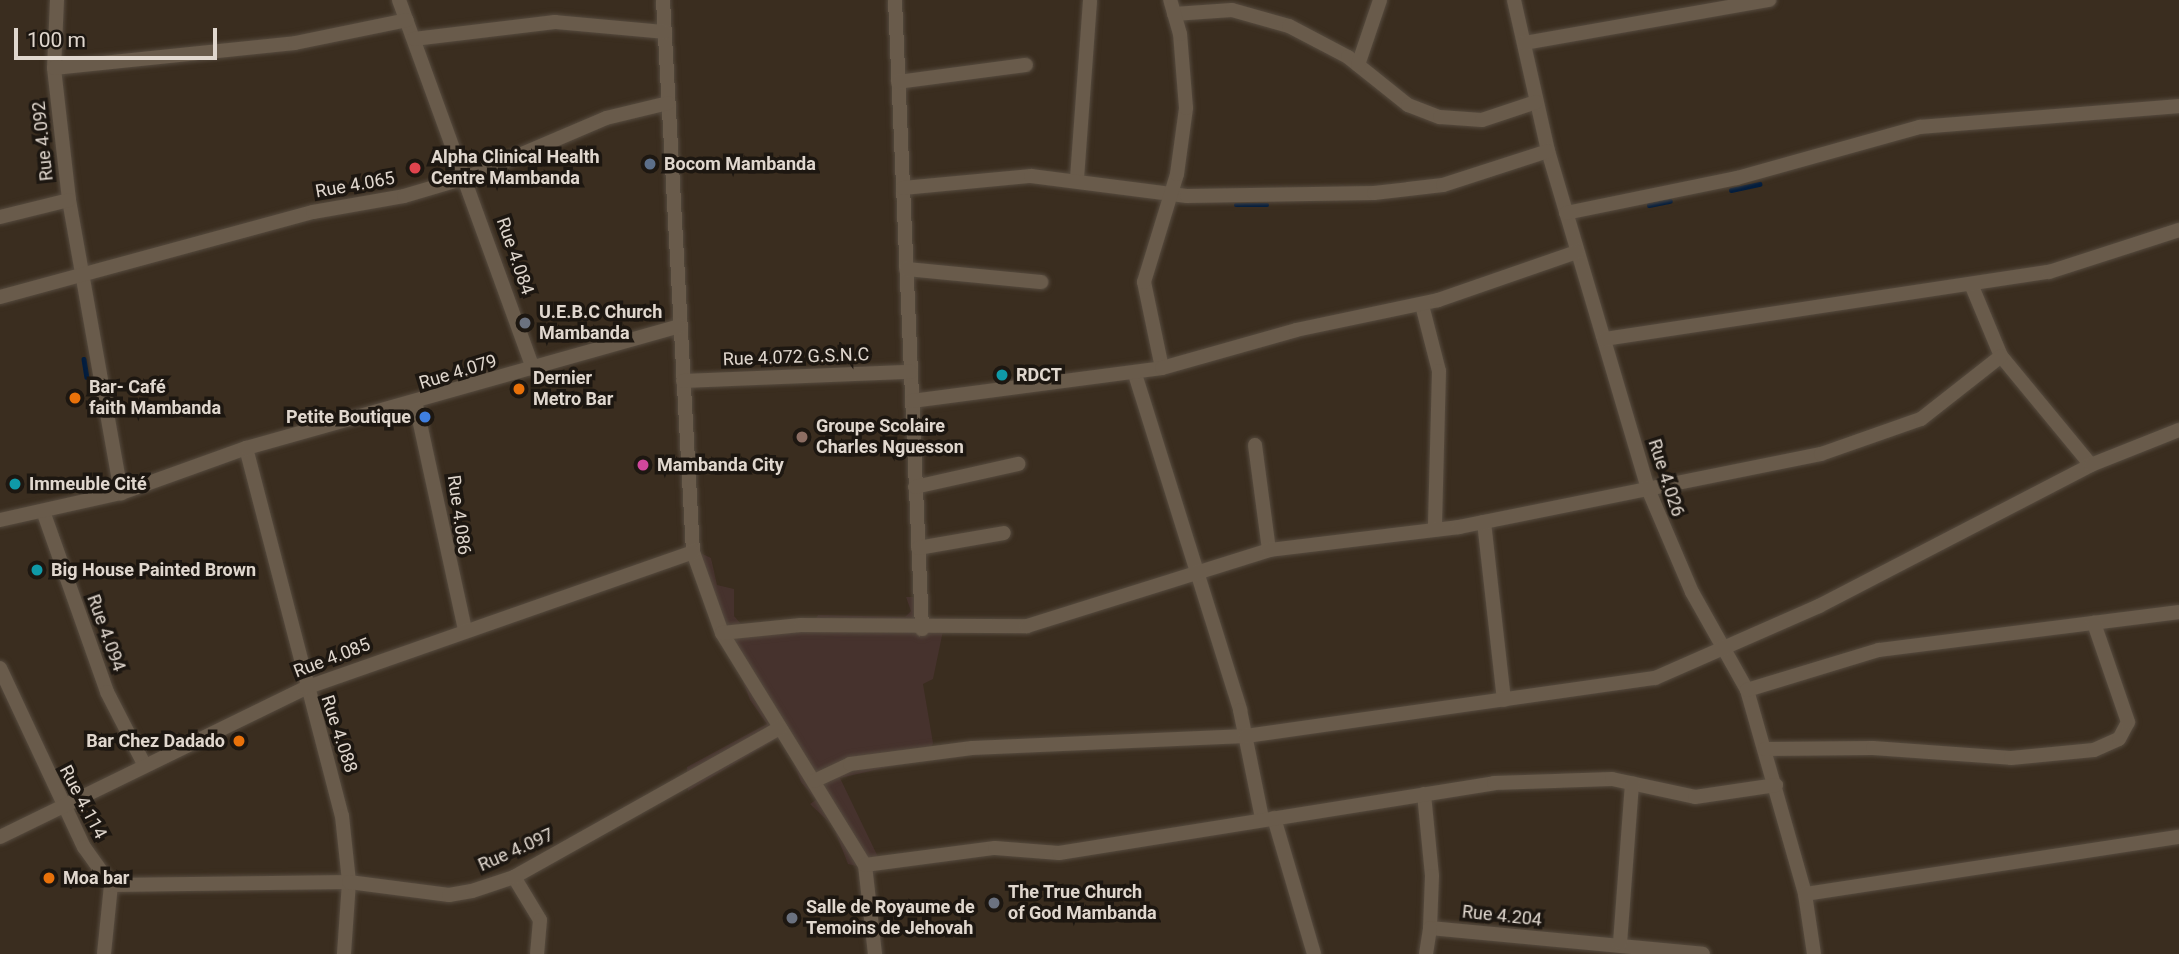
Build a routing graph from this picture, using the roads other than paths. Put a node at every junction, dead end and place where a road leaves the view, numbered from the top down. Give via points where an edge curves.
1 (57, 0) edge
2 (399, 0) edge
3 (663, 0) edge
4 (895, 0) edge
5 (1090, 0) edge
6 (1380, 0) edge
7 (1514, 0) edge
8 (1769, 0) edge
9 (1172, 7) edge
10 (407, 20) junction
11 (665, 32) junction
12 (414, 39) junction
13 (1525, 43) junction
14 (1026, 65) dead end
15 (1358, 65) junction
16 (54, 68) junction
17 (898, 82) junction
18 (1536, 102) junction
19 (668, 103) junction
20 (2179, 106) edge
21 (1548, 151) junction
22 (468, 177) junction
23 (1077, 178) junction
24 (903, 188) junction
25 (1172, 195) junction
26 (69, 200) junction
27 (1566, 213) junction
28 (0, 217) edge
29 (2179, 230) edge
30 (1577, 252) junction
31 (906, 269) junction
32 (83, 277) junction
33 (1041, 282) dead end
34 (1971, 284) junction
35 (0, 297) edge
36 (1422, 305) junction
37 (681, 326) junction
38 (1604, 339) junction
39 (2001, 356) junction
40 (1162, 368) junction
41 (533, 369) junction
42 (911, 372) junction
43 (1135, 374) junction
44 (683, 381) junction
45 (912, 401) junction
46 (416, 405) junction
47 (2179, 430) edge
48 (1255, 445) dead end
49 (246, 448) junction
50 (1018, 464) dead end
51 (2091, 466) junction
52 (915, 487) junction
53 (1648, 489) junction
54 (121, 493) junction
55 (43, 511) junction
56 (0, 520) edge
57 (1484, 522) junction
58 (1435, 529) junction
59 (1004, 533) dead end
60 (918, 548) junction
61 (1269, 550) junction
62 (693, 552) junction
63 (1197, 570) junction
64 (2179, 612) edge
65 (2094, 623) junction
66 (465, 629) junction
67 (922, 629) junction
68 (722, 633) junction
69 (1729, 648) junction
70 (0, 668) edge
71 (304, 688) junction
72 (1747, 690) junction
73 (1504, 700) junction
74 (780, 728) junction
75 (1246, 737) junction
76 (1765, 749) junction
77 (144, 764) junction
78 (814, 781) junction
79 (1632, 783) junction
80 (1776, 785) junction
81 (1423, 794) junction
82 (64, 807) junction
83 (1268, 818) junction
84 (0, 837) edge
85 (2179, 837) edge
86 (866, 865) junction
87 (514, 877) junction
88 (349, 882) junction
89 (111, 885) junction
90 (1805, 894) junction
91 (1430, 928) junction
92 (1620, 943) junction
93 (1596, 948) edge
94 (104, 954) edge
95 (344, 954) edge
96 (537, 954) edge
97 (875, 954) edge
98 (1314, 954) edge
99 (1426, 954) edge
100 (1703, 954) edge
101 (1814, 954) edge

1 - 16 street, Rue 4.092
2 - 10 street, Rue 4.084
3 - 11 street
4 - 17 street
5 - 23 street
6 - 15 street
7 - 13 street, Rue 4.026
8 - 13 street
9 - 15 street via 1243,12 1313,36
9 - 25 street via 1186,108
10 - 12 street, Rue 4.084
10 - 16 street via 295,43
11 - 12 street via 555,22
11 - 19 street
12 - 22 street, Rue 4.084
13 - 18 street, Rue 4.026
14 - 17 street
15 - 18 street via 1408,105 1440,117 1482,120
16 - 26 street, Rue 4.092
17 - 24 street
18 - 21 street, Rue 4.026
19 - 22 street, Rue 4.065 via 606,118
19 - 37 street
20 - 27 street via 1920,127 1737,178
21 - 25 street via 1476,177 1410,190
21 - 27 street, Rue 4.026
22 - 32 street, Rue 4.065
22 - 41 street, Rue 4.084
23 - 24 street
23 - 25 street
24 - 31 street
25 - 40 street via 1144,282
26 - 28 street
26 - 32 street, Rue 4.092
27 - 30 street, Rue 4.026
29 - 34 street via 2049,272
30 - 36 street
30 - 38 street, Rue 4.026
31 - 33 street
31 - 42 street
32 - 35 street, Rue 4.065
32 - 54 street, Rue 4.092
34 - 38 street
34 - 39 street
36 - 40 street via 1296,330
36 - 58 street via 1439,371
37 - 41 street, Rue 4.079
37 - 44 street
38 - 53 street, Rue 4.026
39 - 51 street
39 - 53 street via 1949,402 1870,439
40 - 43 street
41 - 46 street, Rue 4.079
42 - 44 street, Rue 4.072 G.S.N.C
42 - 45 street
43 - 45 street
43 - 63 street
44 - 62 street
45 - 52 street
46 - 49 street, Rue 4.079
46 - 66 street, Rue 4.086
47 - 51 street
48 - 61 street
49 - 54 street, Rue 4.079
49 - 71 street, Rue 4.088
50 - 52 street
51 - 69 street
52 - 60 street
53 - 57 street
53 - 69 street, Rue 4.026 via 1692,592
54 - 55 street, Rue 4.079
55 - 56 street, Rue 4.079
55 - 77 street, Rue 4.094 via 107,692
57 - 58 street
57 - 73 street
58 - 61 street
59 - 60 street
60 - 67 street
61 - 63 street
62 - 66 street, Rue 4.085
62 - 68 street
63 - 67 street via 1027,626
63 - 75 street
64 - 65 street
65 - 72 street via 1879,650
65 - 76 street via 2128,722 2119,739 2095,750 2011,758 1873,748
66 - 71 street, Rue 4.085
67 - 68 street via 801,625
68 - 74 street
69 - 72 street, Rue 4.026
69 - 73 street via 1655,678
70 - 82 street, Rue 4.114
71 - 77 street, Rue 4.085
71 - 88 street, Rue 4.088 via 331,763
72 - 76 street, Rue 4.026
73 - 75 street
74 - 78 street
74 - 87 street, Rue 4.097
75 - 78 street via 972,748 850,764
75 - 83 street
76 - 80 street, Rue 4.026
77 - 82 street, Rue 4.085
78 - 86 street
79 - 80 street via 1695,797
79 - 81 street via 1494,783
79 - 92 street
80 - 90 street, Rue 4.026
81 - 83 street
81 - 91 street via 1432,876
82 - 84 street, Rue 4.085
82 - 89 street, Rue 4.114
83 - 86 street via 1059,853 995,848
83 - 98 street
85 - 90 street
86 - 97 street
87 - 88 street, Rue 4.097 via 449,895
87 - 96 street via 540,920
88 - 89 street, Rue 4.097
88 - 95 street, Rue 4.088
89 - 94 street
90 - 101 street, Rue 4.026
91 - 93 street, Rue 4.204
91 - 99 street
92 - 93 street, Rue 4.204
92 - 100 street, Rue 4.204

